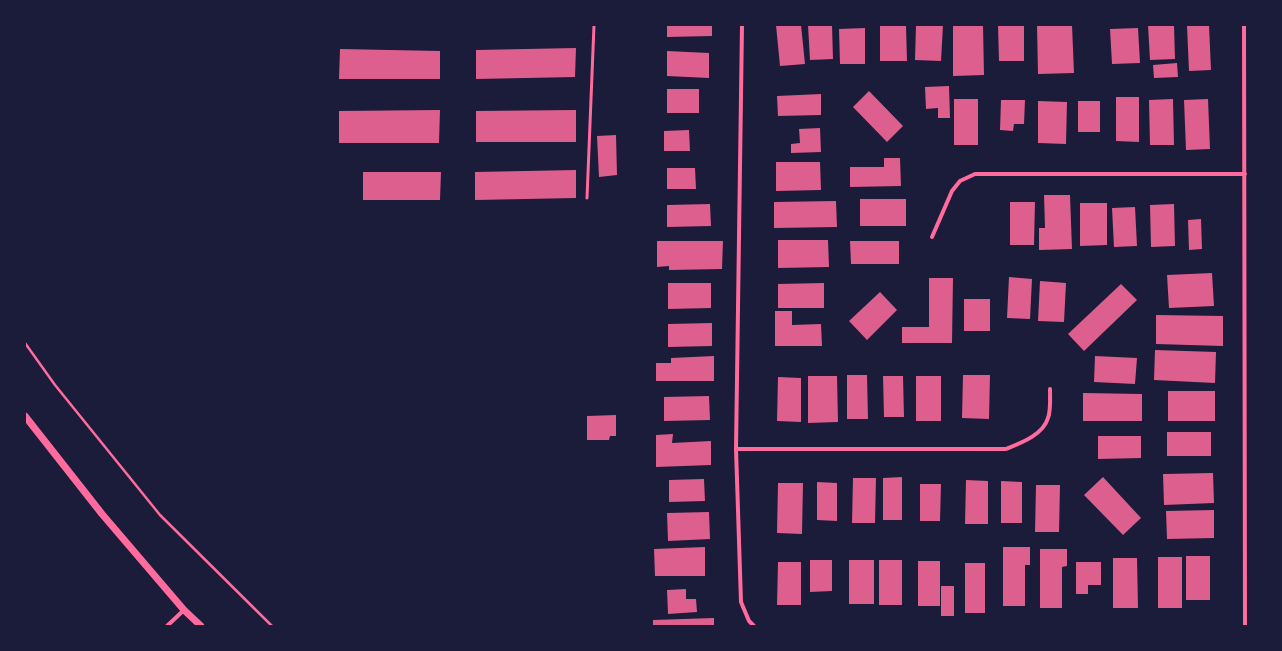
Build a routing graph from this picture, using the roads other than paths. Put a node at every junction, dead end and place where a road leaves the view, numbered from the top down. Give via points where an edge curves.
1 (594, 25) edge
2 (742, 25) edge
3 (1244, 25) edge
4 (1245, 174) junction
5 (587, 198) dead end
6 (932, 237) dead end
7 (1050, 389) dead end
8 (25, 416) edge
9 (736, 448) junction
10 (184, 610) junction
11 (167, 626) edge
12 (201, 626) edge
13 (754, 626) edge
14 (1245, 626) edge

1 - 5 lane
2 - 9 street
3 - 4 street
4 - 6 street via 975,174 960,181 952,191
4 - 14 street
7 - 9 street via 1048,418 1045,423 1027,440 1006,449
8 - 10 street via 102,514
9 - 13 street via 741,602 749,621
10 - 11 street
10 - 12 street

